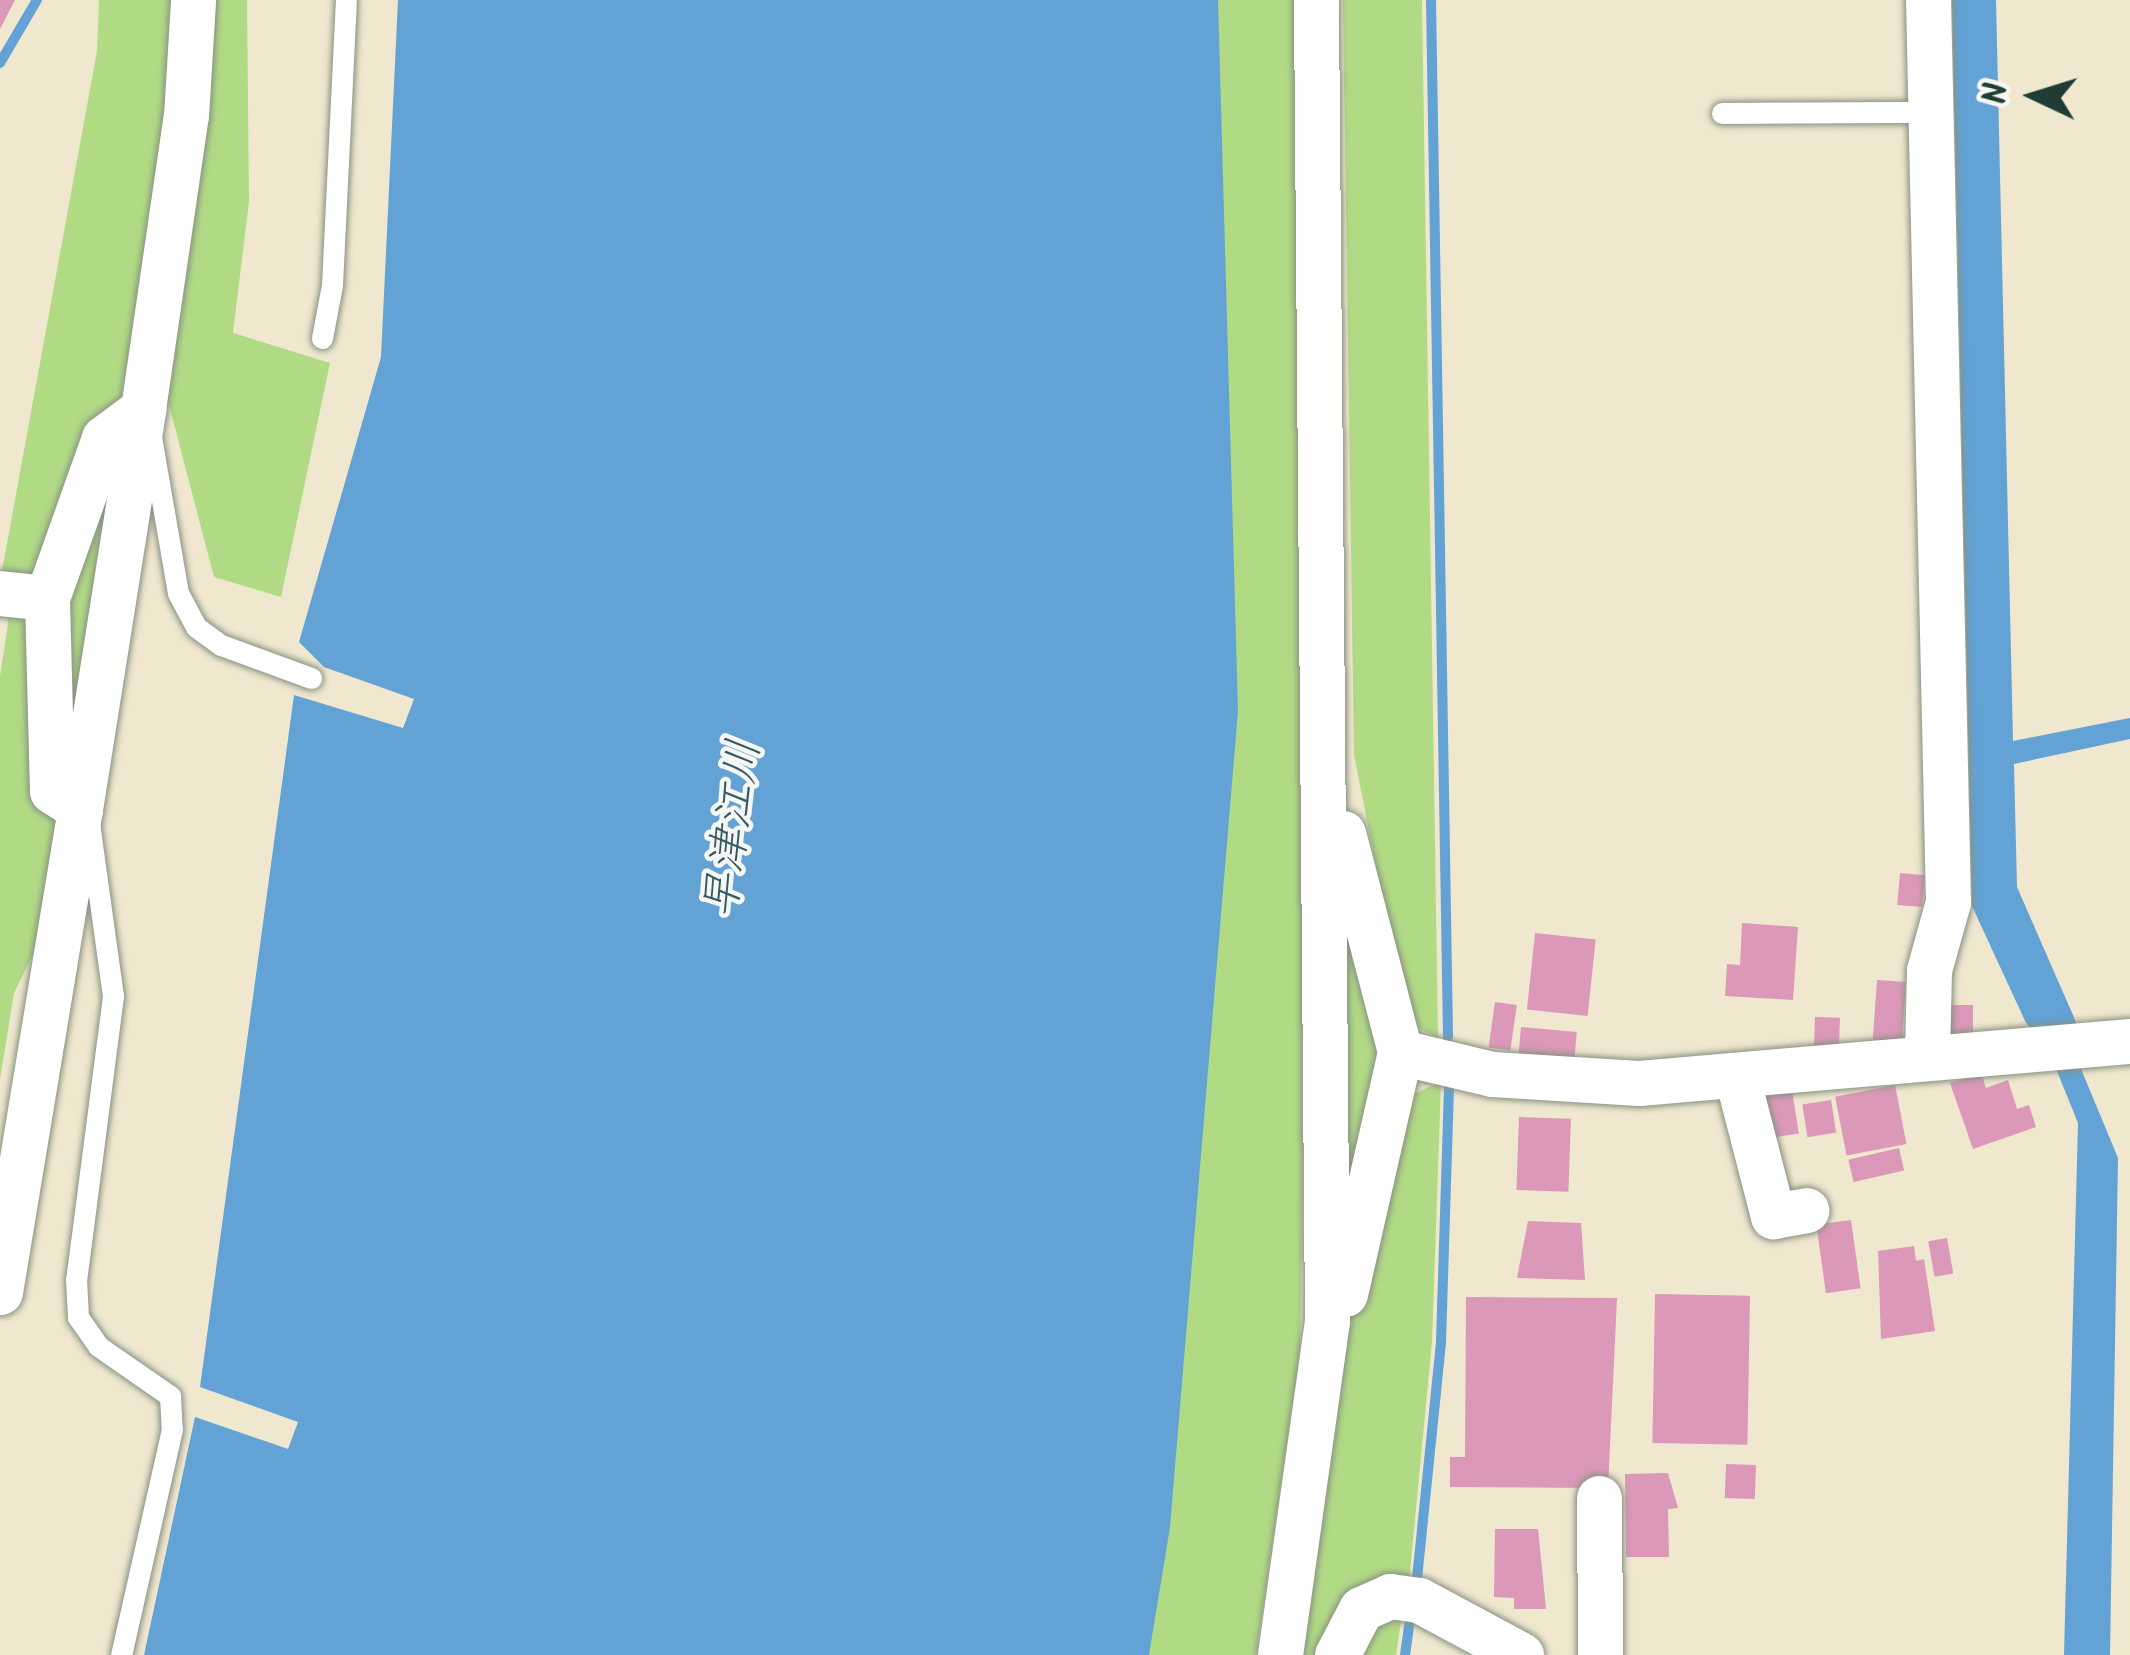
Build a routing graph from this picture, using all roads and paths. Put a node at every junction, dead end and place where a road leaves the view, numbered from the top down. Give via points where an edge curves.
1 (193, 0) edge
2 (346, 0) edge
3 (1316, 0) edge
4 (1928, 0) edge
5 (1931, 112) junction
6 (1722, 113) dead end
7 (322, 338) dead end
8 (143, 410) junction
9 (0, 593) edge
10 (47, 598) junction
11 (311, 677) dead end
12 (1327, 771) junction
13 (80, 809) junction
14 (2108, 1043) edge
15 (38, 1044) junction
16 (1400, 1052) junction
17 (1927, 1053) junction
18 (1737, 1076) junction
19 (0, 1090) edge
20 (1806, 1210) dead end
21 (0, 1292) edge
22 (1327, 1322) junction
23 (1599, 1498) dead end
24 (121, 1655) edge
25 (1280, 1655) edge
26 (1337, 1655) edge
27 (1521, 1655) edge
28 (1600, 1655) edge

1 - 8 street via 187,116
2 - 7 lane via 332,285
3 - 12 street
4 - 5 street
5 - 6 lane
5 - 17 street via 1948,902 1929,970
8 - 10 street via 104,438
8 - 11 lane via 161,466 178,593 196,627 221,645
8 - 13 street
9 - 10 street
10 - 13 street via 52,791
12 - 16 street
12 - 22 street
13 - 15 street
13 - 24 lane via 96,832 113,996 76,1279 79,1317 98,1346 170,1396 172,1429
14 - 17 street
15 - 19 street
15 - 21 street
16 - 18 street via 1492,1074 1639,1083
16 - 22 street via 1345,1293
17 - 18 street
18 - 20 street via 1773,1216
22 - 25 street
23 - 28 street
26 - 27 street via 1361,1609 1390,1596 1419,1600

